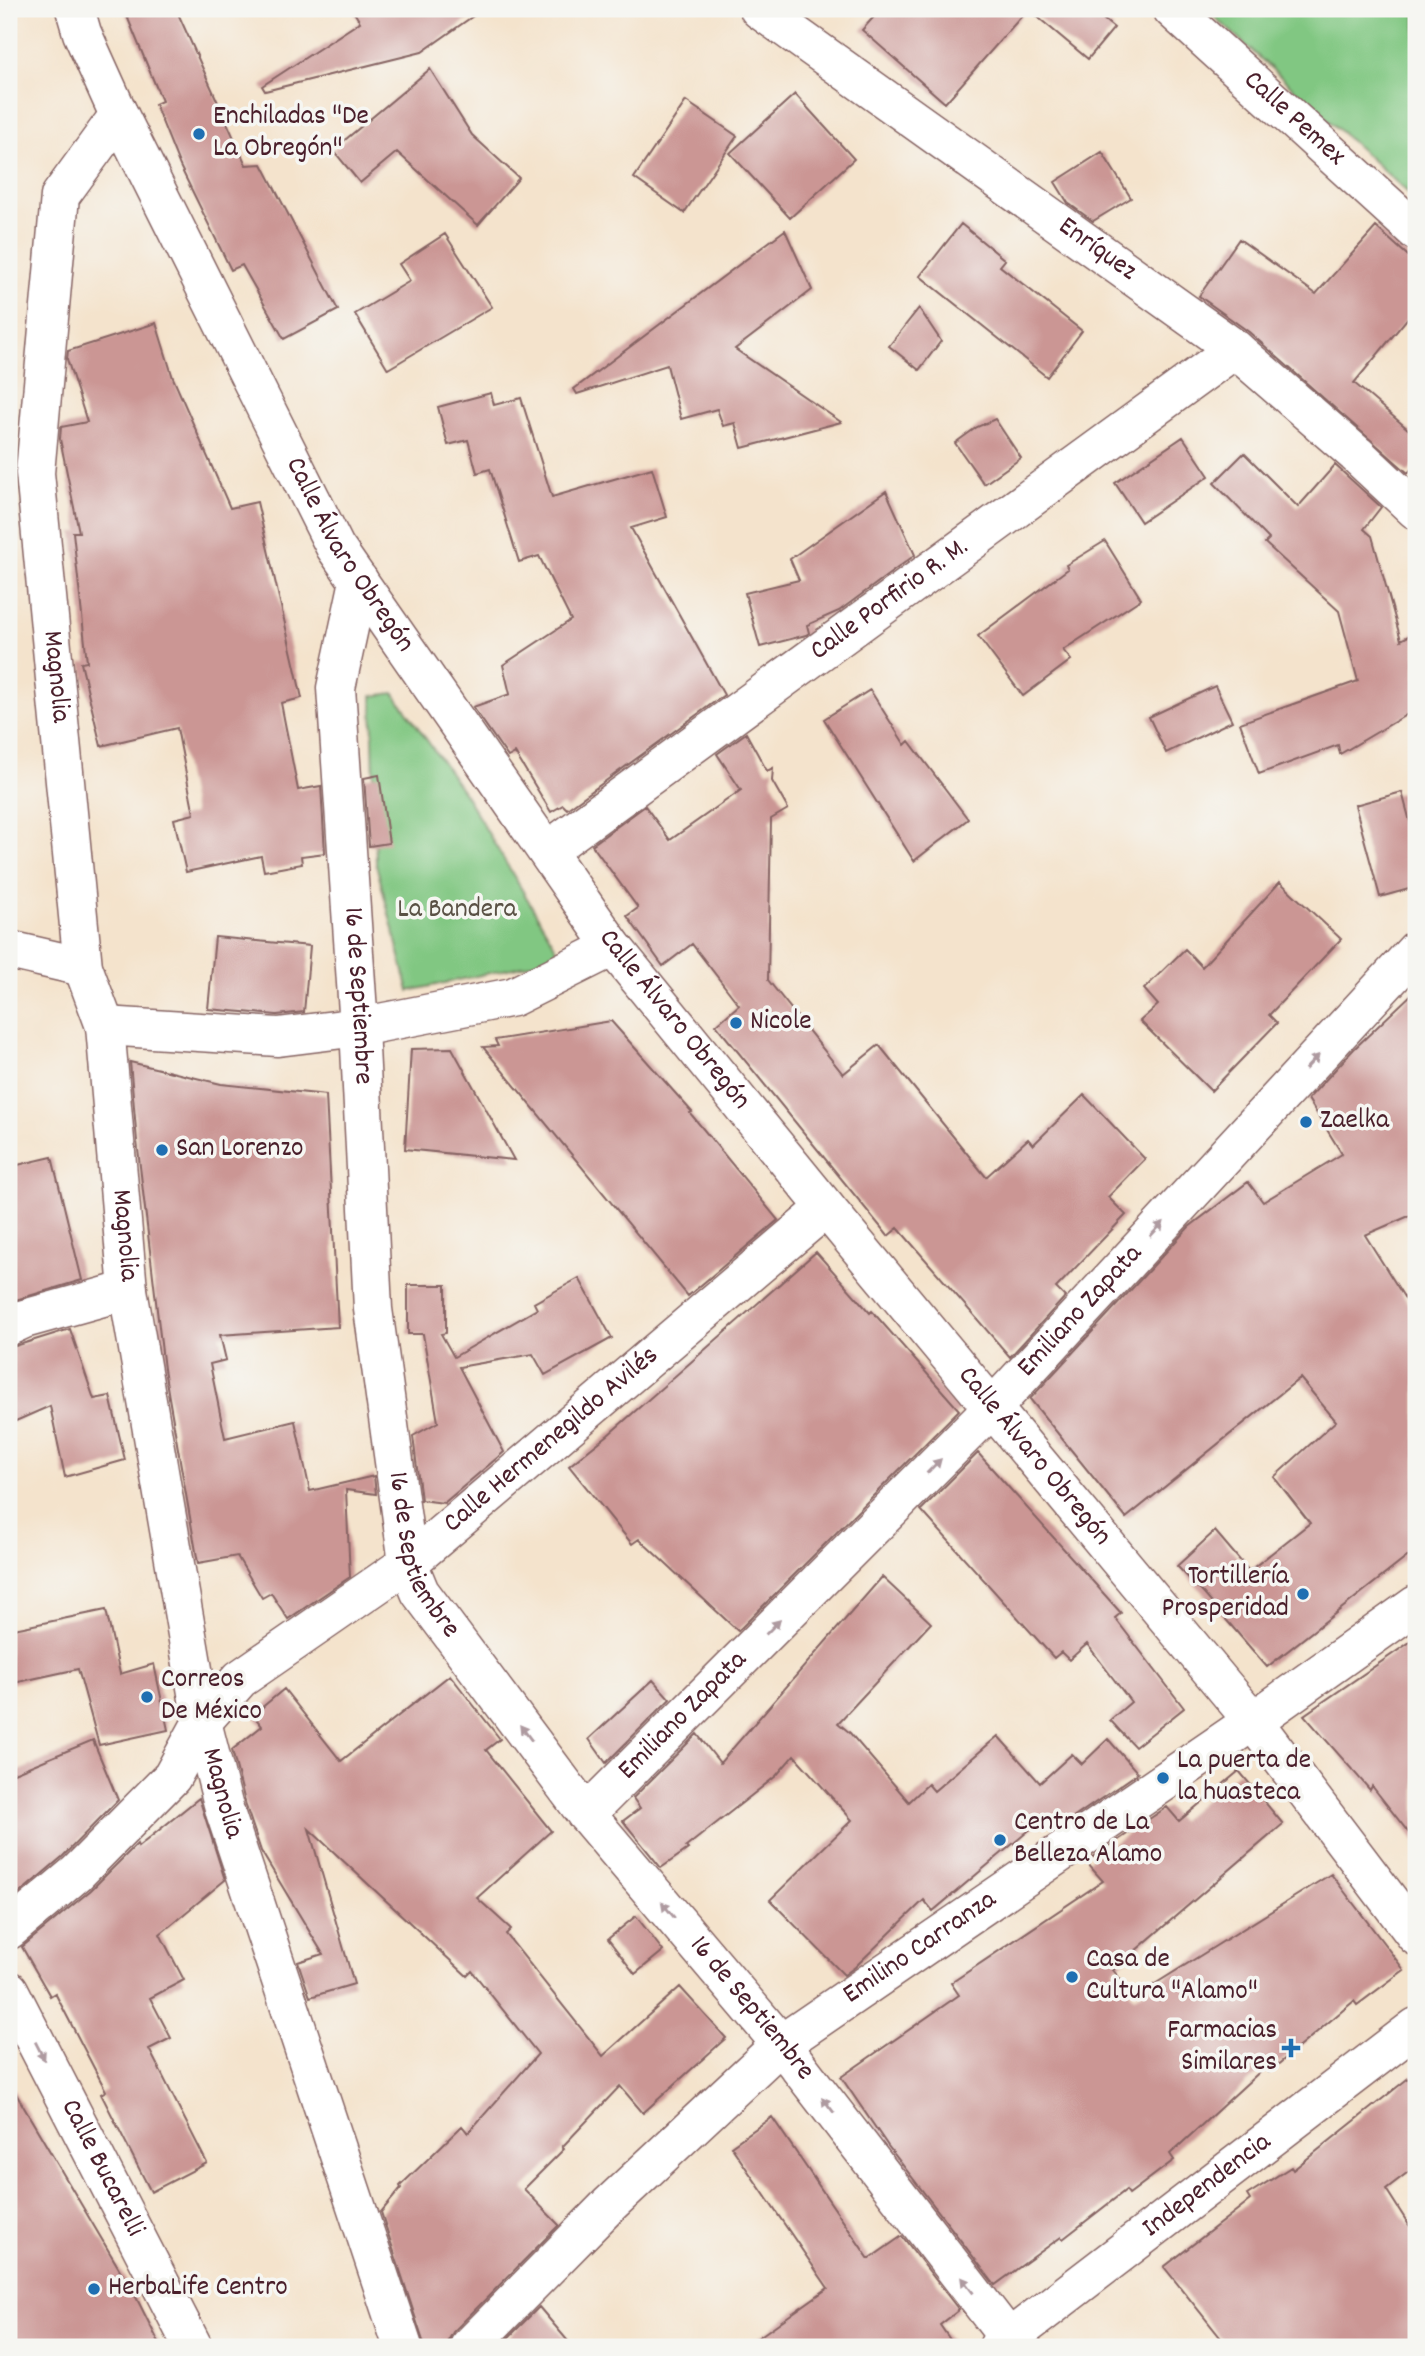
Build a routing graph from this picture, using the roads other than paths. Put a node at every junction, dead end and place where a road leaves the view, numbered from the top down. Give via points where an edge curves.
1 (75, 9) edge
2 (759, 9) edge
3 (1172, 9) edge
4 (119, 115) junction
5 (1416, 231) edge
6 (1235, 349) junction
7 (22, 462) edge
8 (1416, 510) edge
9 (359, 581) junction
10 (547, 851) junction
11 (613, 947) junction
12 (9, 950) edge
13 (1416, 950) edge
14 (83, 967) junction
15 (105, 1026) junction
16 (359, 1027) junction
17 (826, 1208) junction
18 (128, 1290) junction
19 (9, 1326) edge
20 (992, 1408) junction
21 (408, 1563) junction
22 (1416, 1605) edge
23 (1253, 1721) junction
24 (202, 1722) junction
25 (586, 1814) junction
26 (9, 1930) edge
27 (1416, 1936) edge
28 (9, 1990) edge
29 (1416, 2027) edge
30 (781, 2045) junction
31 (1004, 2343) edge
32 (193, 2347) edge
33 (403, 2347) edge
34 (469, 2347) edge

1 - 4 street, Calle Álvaro Obregón
2 - 6 street, Enríquez
3 - 5 street, Calle Pemex
4 - 7 street, Magnolia via 60,196
4 - 9 street, Calle Álvaro Obregón via 335,547
6 - 8 street, Enríquez
6 - 10 street, Calle Porfirio R. M.
7 - 14 street, Magnolia
9 - 10 street, Calle Álvaro Obregón
9 - 16 street, 16 de Septiembre via 336,688
10 - 11 street, Calle Álvaro Obregón
11 - 16 street via 513,997
11 - 17 street, Calle Álvaro Obregón
12 - 14 street
20 -> 13 street, Emiliano Zapata
14 - 15 street, Magnolia
15 - 16 street via 278,1037
15 - 18 street, Magnolia
16 - 21 street, 16 de Septiembre via 373,1310
17 - 20 street, Calle Álvaro Obregón
17 - 21 street, Calle Hermenegildo Avilés
18 - 19 street
18 - 24 street, Magnolia
20 - 23 street, Calle Álvaro Obregón
25 -> 20 street, Emiliano Zapata
21 - 24 street, Calle Hermenegildo Avilés via 240,1679
25 -> 21 street, 16 de Septiembre via 420,1592
22 - 23 street, Emilino Carranza
23 - 27 street, Calle Álvaro Obregón
23 - 30 street, Emilino Carranza
24 - 26 street, Calle Hermenegildo Avilés via 172,1777 77,1873
24 - 33 street, Magnolia via 225,1812
30 -> 25 street, 16 de Septiembre
28 -> 32 street, Calle Bucarelli
29 - 31 street, Independencia
31 -> 30 street, 16 de Septiembre
30 - 34 street, Emilino Carranza via 610,2204

